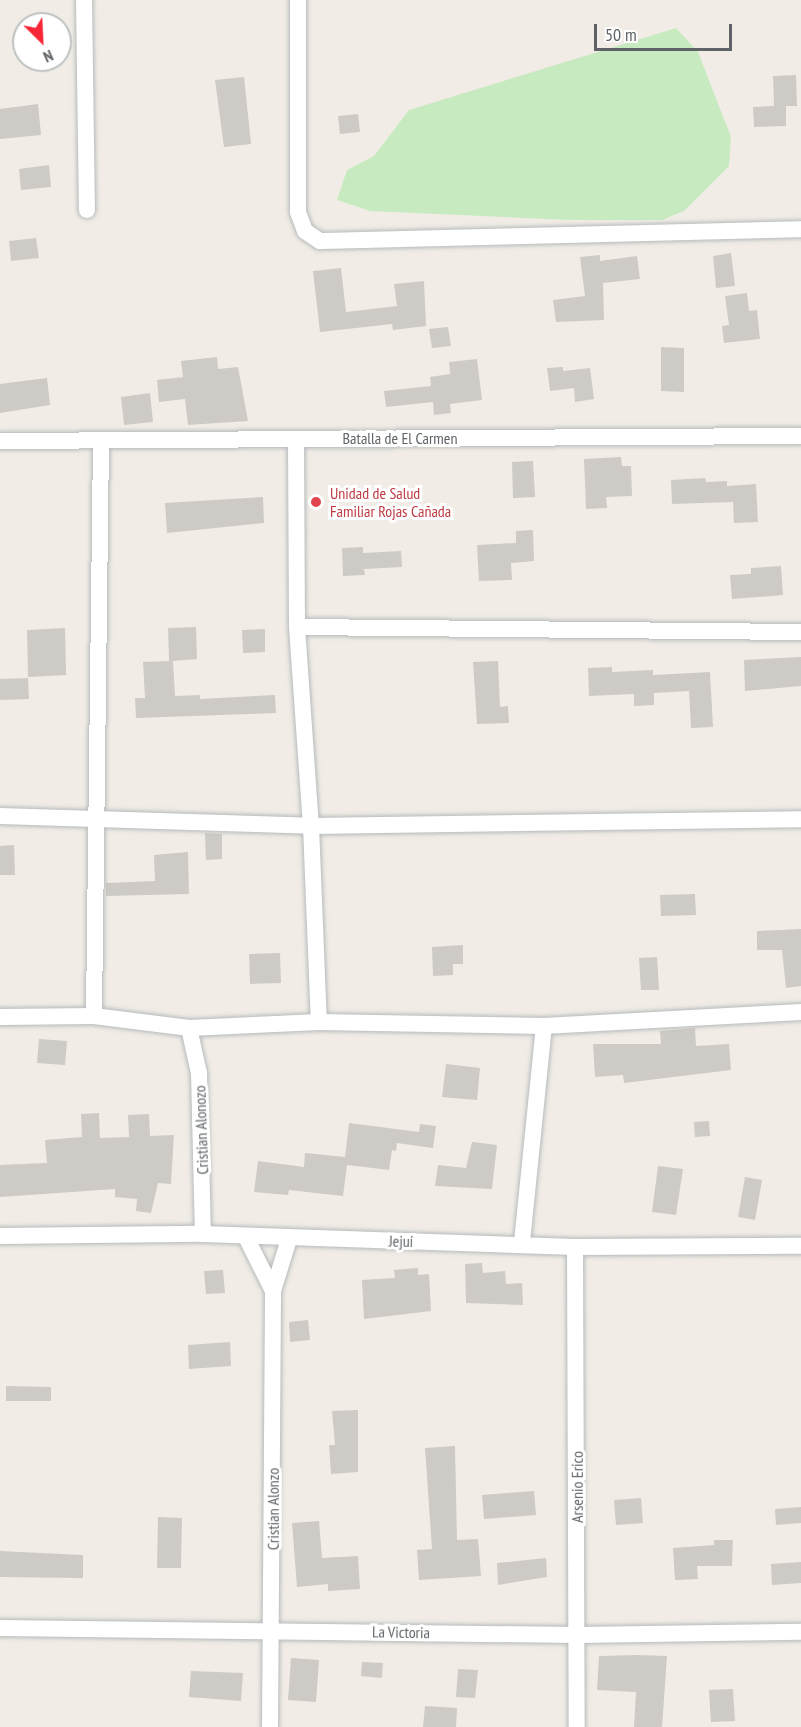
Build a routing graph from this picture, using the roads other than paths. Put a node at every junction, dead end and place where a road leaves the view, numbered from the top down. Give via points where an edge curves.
1 (84, 0) edge
2 (298, 0) edge
3 (87, 210) dead end
4 (801, 229) edge
5 (801, 436) edge
6 (296, 439) junction
7 (101, 440) junction
8 (0, 441) edge
9 (297, 627) junction
10 (801, 632) edge
11 (0, 816) edge
12 (97, 819) junction
13 (801, 819) edge
14 (311, 826) junction
15 (801, 1012) edge
16 (94, 1016) junction
17 (0, 1017) edge
18 (319, 1022) junction
19 (544, 1026) junction
20 (189, 1028) junction
21 (203, 1234) junction
22 (0, 1236) edge
23 (246, 1237) junction
24 (289, 1239) junction
25 (522, 1242) junction
26 (801, 1246) edge
27 (575, 1247) junction
28 (273, 1291) junction
29 (0, 1628) edge
30 (273, 1629) junction
31 (801, 1632) edge
32 (578, 1635) junction
33 (270, 1727) edge
34 (577, 1727) edge

1 - 3 street
2 - 4 street via 298,212 305,231 320,242
5 - 6 street, Batalla de El Carmen
6 - 7 street, Batalla de El Carmen
6 - 9 street
7 - 8 street, Batalla de El Carmen
7 - 12 street
9 - 10 street
9 - 14 street
11 - 12 street
12 - 14 street
12 - 16 street
13 - 14 street
14 - 18 street
15 - 19 street
16 - 17 street
16 - 20 street
18 - 19 street
18 - 20 street
19 - 25 street
20 - 21 street, Cristian Alonozo via 200,1085
21 - 22 street, Jejuí
21 - 23 street, Jejuí
23 - 24 street, Jejuí
23 - 28 street, Cristian Alonzo
24 - 25 street, Jejuí
24 - 28 street, Cristian Alonzo
25 - 27 street, Jejuí
26 - 27 street, Jejuí
27 - 32 street, Arsenio Erico
28 - 30 street, Cristian Alonzo
29 - 30 street, La Victoria
30 - 32 street, La Victoria
30 - 33 street, Cristian Alonzo
31 - 32 street, La Victoria
32 - 34 street, Arsenio Erico

